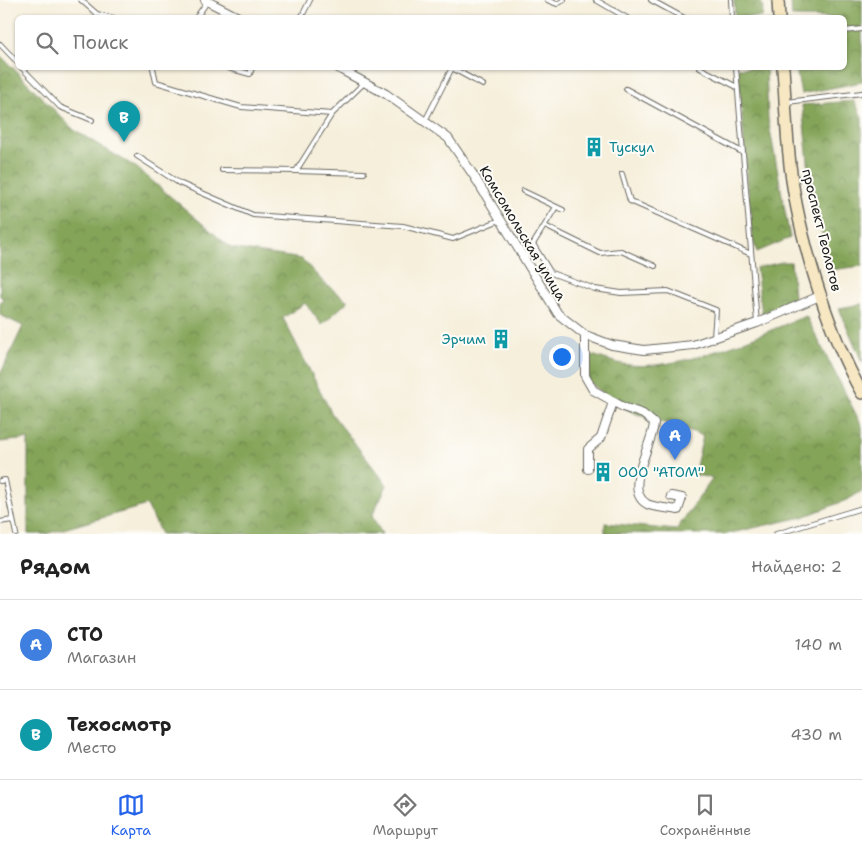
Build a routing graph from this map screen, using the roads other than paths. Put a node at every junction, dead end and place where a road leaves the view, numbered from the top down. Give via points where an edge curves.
1 (80, 0) edge
2 (207, 0) edge
3 (310, 0) edge
4 (547, 0) edge
5 (564, 0) edge
6 (596, 0) edge
7 (651, 0) edge
8 (731, 0) edge
9 (778, 0) edge
10 (102, 15) edge
11 (198, 15) edge
12 (234, 15) edge
13 (302, 15) edge
14 (623, 15) edge
15 (678, 15) edge
16 (732, 15) edge
17 (779, 15) edge
18 (862, 29) edge
19 (847, 31) edge
20 (0, 44) edge
21 (15, 60) edge
22 (24, 70) edge
23 (153, 70) edge
24 (235, 70) edge
25 (251, 70) edge
26 (342, 70) edge
27 (451, 70) edge
28 (456, 70) edge
29 (704, 70) edge
30 (736, 70) edge
31 (783, 70) edge
32 (366, 82) junction
33 (483, 85) dead end
34 (737, 87) junction
35 (626, 89) dead end
36 (862, 93) edge
37 (785, 102) junction
38 (332, 114) junction
39 (92, 120) dead end
40 (425, 121) junction
41 (742, 152) junction
42 (137, 156) dead end
43 (222, 170) dead end
44 (296, 171) junction
45 (364, 174) dead end
46 (622, 174) dead end
47 (524, 190) dead end
48 (556, 207) junction
49 (563, 210) dead end
50 (500, 220) junction
51 (545, 226) junction
52 (533, 244) junction
53 (751, 254) junction
54 (524, 259) junction
55 (655, 266) dead end
56 (822, 295) junction
57 (757, 323) junction
58 (585, 336) junction
59 (714, 337) junction
60 (862, 393) edge
61 (613, 402) junction
62 (588, 469) dead end
63 (0, 481) edge
64 (671, 496) dead end
65 (862, 508) edge
66 (12, 520) junction
67 (0, 522) edge
68 (16, 534) edge
69 (776, 534) edge

1 - 10 lane
2 - 11 lane
2 - 12 street
3 - 13 lane
4 - 5 lane via 556,4
6 - 14 lane
7 - 15 lane
8 - 16 lane
9 - 17 main road
18 - 19 lane
20 - 21 lane
22 - 39 lane via 60,107
23 - 38 lane via 156,82 241,106
24 - 25 lane via 250,74
26 - 32 street, Комсомольская улица
27 - 40 lane
28 - 33 lane
29 - 34 lane
30 - 34 lane
31 - 37 main road, проспект Геологов
32 - 38 lane
32 - 40 street, Комсомольская улица
34 - 41 lane
35 - 41 lane
36 - 37 lane
37 - 56 main road, проспект Геологов via 796,200
38 - 44 lane
40 - 50 street, Комсомольская улица via 448,138
41 - 53 lane
42 - 50 lane via 179,183 253,215 403,226 453,239
43 - 44 lane
44 - 45 lane
46 - 53 lane via 630,201
47 - 48 lane
48 - 49 lane
48 - 51 lane
50 - 54 street, Комсомольская улица
51 - 52 lane
51 - 55 lane via 600,254 621,251
52 - 54 lane
52 - 59 lane via 551,273 621,293 668,291 716,310
53 - 57 lane
54 - 58 street, Комсомольская улица via 558,314
56 - 57 street, Комсомольская улица
56 - 60 main road, проспект Геологов via 837,341
57 - 59 street, Комсомольская улица
58 - 59 street, Комсомольская улица via 612,345 644,350 693,345
58 - 61 street via 585,376 593,390
61 - 62 street via 601,438 588,449
61 - 64 street via 643,414 654,423 654,434 638,470 636,489 640,498 647,504 678,510 682,498
63 - 66 lane via 5,480
65 - 69 lane
66 - 67 lane
66 - 68 lane

